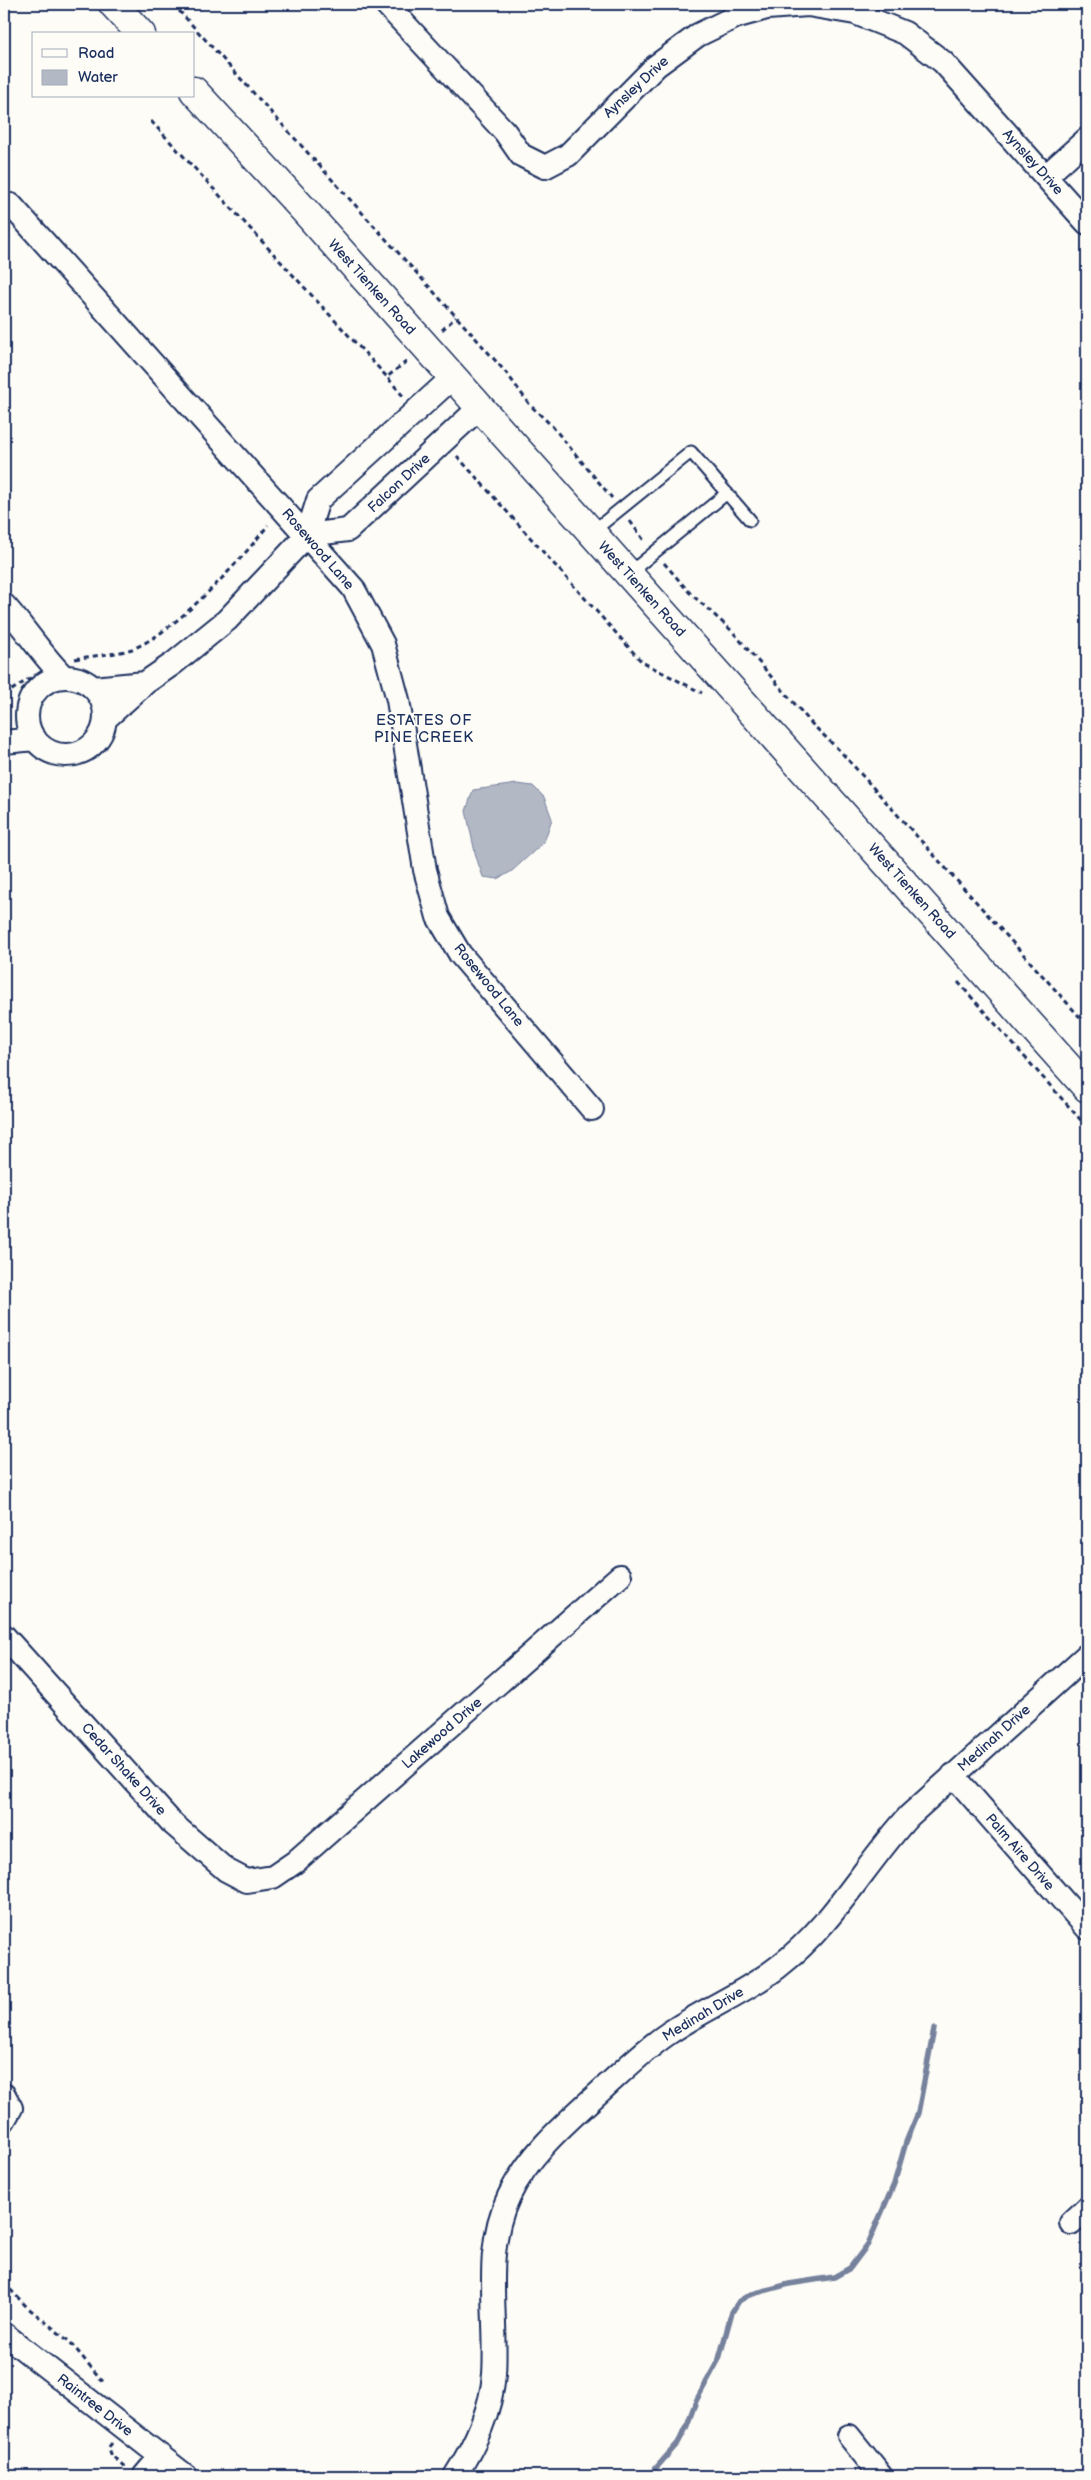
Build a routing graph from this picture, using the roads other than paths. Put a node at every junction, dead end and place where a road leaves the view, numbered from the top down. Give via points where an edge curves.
1 (113, 4) edge
2 (386, 4) edge
3 (139, 32) edge
4 (195, 92) edge
5 (1087, 139) edge
6 (1046, 176) junction
7 (11, 204) dead end
8 (1087, 223) edge
9 (452, 378) junction
10 (479, 408) junction
11 (727, 493) junction
12 (750, 520) dead end
13 (592, 532) junction
14 (307, 536) junction
15 (628, 574) junction
16 (4, 605) edge
17 (39, 651) junction
18 (66, 668) junction
19 (33, 683) junction
20 (145, 683) junction
21 (93, 688) junction
22 (27, 713) junction
23 (105, 719) junction
24 (4, 734) edge
25 (35, 740) junction
26 (4, 742) edge
27 (1087, 1088) edge
28 (592, 1109) dead end
29 (620, 1576) dead end
30 (4, 1636) edge
31 (1087, 1655) edge
32 (953, 1776) junction
33 (259, 1879) joint
34 (1087, 1928) edge
35 (4, 2095) edge
36 (4, 2120) edge
37 (1087, 2208) edge
38 (1071, 2223) dead end
39 (4, 2334) edge
40 (849, 2436) dead end
41 (161, 2456) junction
42 (144, 2476) edge
43 (186, 2476) edge
44 (455, 2476) edge
45 (881, 2476) edge

1 - 3 street
2 - 6 street, Aynsley Drive via 505,132 521,155 545,167 568,155 656,66 698,35 735,17 767,8 808,5 855,13 905,33 943,62
4 - 9 street, West Tienken Road
5 - 6 street
6 - 8 street, Aynsley Drive
7 - 14 street, Rosewood Lane
9 - 10 street, West Tienken Road
9 - 14 street via 318,500
10 - 13 street, West Tienken Road
10 - 14 street, Falcon Drive via 348,530
11 - 12 lane
11 - 13 lane via 691,452
11 - 15 lane
13 - 15 street, West Tienken Road
14 - 20 street via 227,620
14 - 28 street, Rosewood Lane via 353,588 383,644 398,700 425,870 438,917 460,954
15 - 27 street, West Tienken Road
16 - 17 street
17 - 18 street
17 - 19 street
18 - 19 street via 50,680
18 - 21 street
19 - 22 street
20 - 21 street
20 - 23 street
21 - 23 street via 104,707
22 - 24 street
22 - 25 street
23 - 25 street via 94,743 70,755 57,754
25 - 26 street
29 - 33 street, Lakewood Drive via 295,1862 273,1877
30 - 33 street, Cedar Shake Drive via 173,1824 226,1870 247,1881
31 - 32 street, Medinah Drive
32 - 34 street, Palm Aire Drive
32 - 44 street, Medinah Drive via 890,1837 842,1904 814,1935 749,1987 669,2032 548,2139 526,2166 508,2198 497,2237 493,2271 494,2374 486,2415 471,2451
35 - 36 street via 11,2108
37 - 38 street
39 - 41 street, Raintree Drive
40 - 45 street
41 - 42 street
41 - 43 street, Raintree Drive

